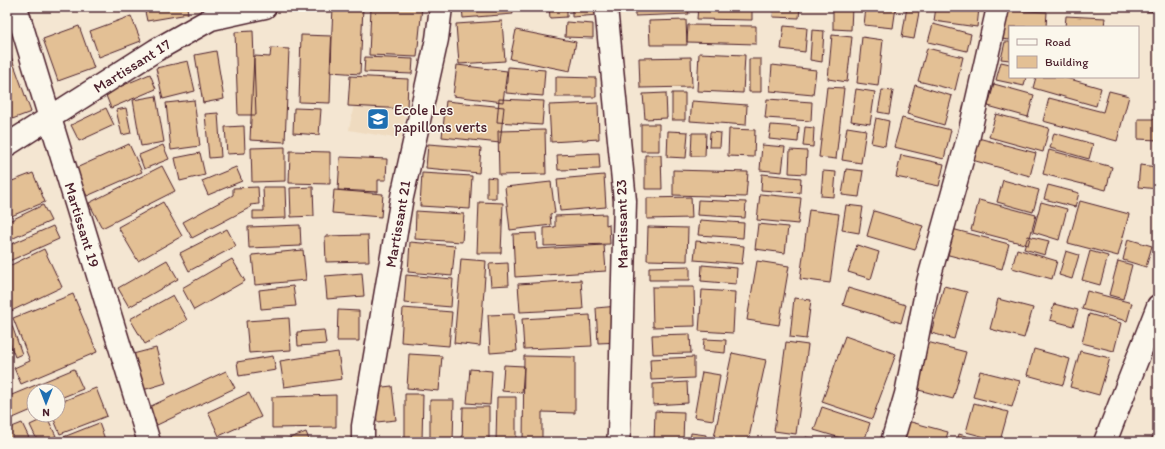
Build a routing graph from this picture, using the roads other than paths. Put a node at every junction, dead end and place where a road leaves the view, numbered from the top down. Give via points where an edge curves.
1 (16, 7) edge
2 (265, 7) edge
3 (441, 7) edge
4 (606, 7) edge
5 (997, 12) dead end
6 (210, 13) edge
7 (49, 117) junction
8 (7, 145) edge
9 (1158, 306) edge
10 (149, 442) edge
11 (363, 442) edge
12 (618, 442) edge
13 (892, 442) edge
14 (1105, 442) edge

1 - 7 street, Martissant 19
2 - 6 street, Martissant 17
3 - 11 street, Martissant 21 via 437,39 402,197 363,426
4 - 12 street, Martissant 23 via 625,201
5 - 13 street via 969,135 928,282 906,394
6 - 7 street, Martissant 17
7 - 8 street, Martissant 17
7 - 10 street, Martissant 19
9 - 14 street

